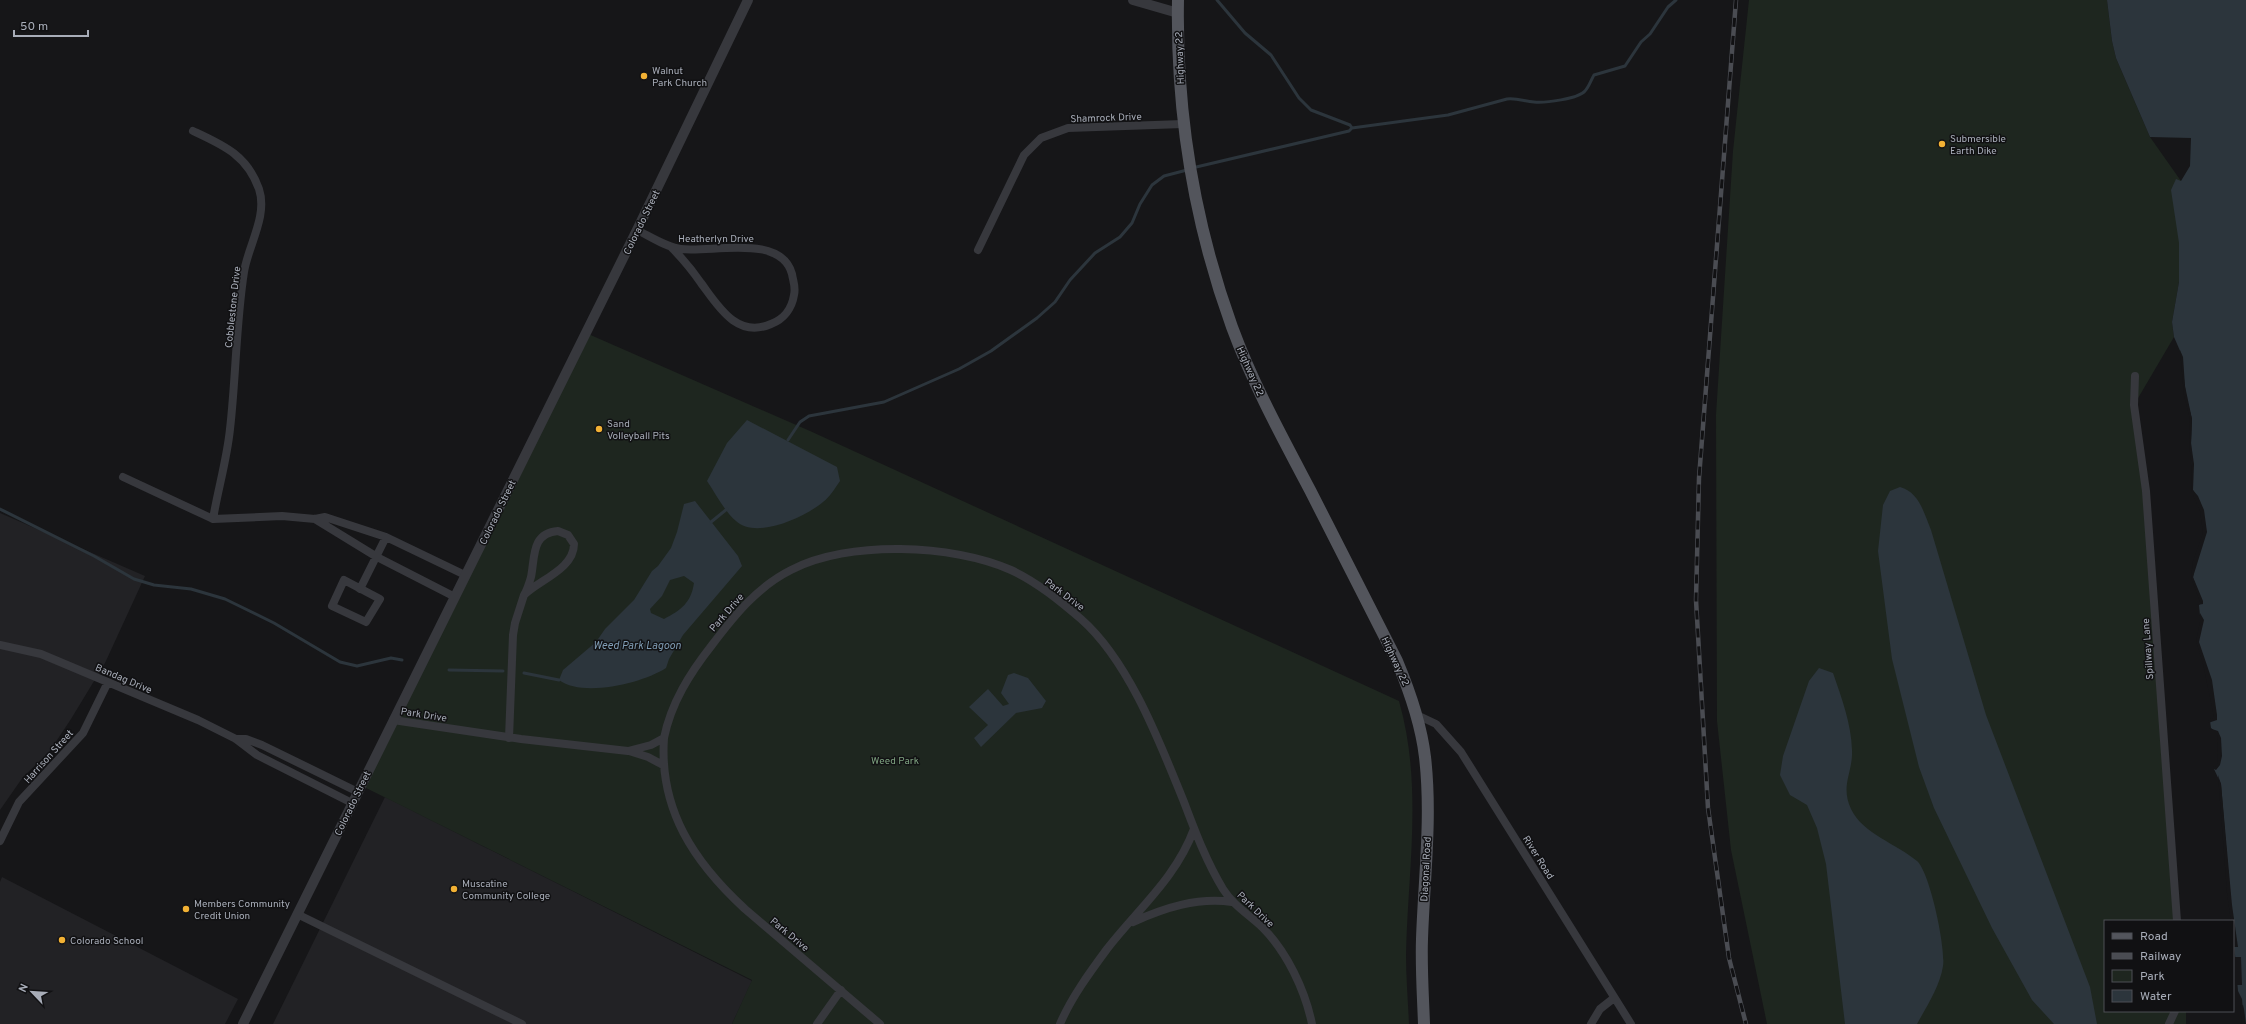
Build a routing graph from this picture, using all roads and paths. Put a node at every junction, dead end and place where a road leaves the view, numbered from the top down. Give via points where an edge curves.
1 (748, 0) edge
2 (1132, 0) edge
3 (1178, 0) edge
4 (1178, 13) junction
5 (1184, 124) junction
6 (193, 131) dead end
7 (638, 230) junction
8 (672, 248) junction
9 (978, 250) dead end
10 (2135, 376) dead end
11 (123, 477) dead end
12 (212, 518) junction
13 (315, 519) junction
14 (386, 538) junction
15 (377, 557) junction
16 (465, 575) junction
17 (360, 589) junction
18 (524, 595) junction
19 (455, 597) junction
20 (0, 645) edge
21 (108, 682) junction
22 (1416, 715) junction
23 (393, 720) junction
24 (509, 738) junction
25 (664, 738) junction
26 (236, 739) junction
27 (628, 751) junction
28 (663, 765) junction
29 (358, 792) junction
30 (352, 803) junction
31 (1194, 829) junction
32 (0, 841) edge
33 (1232, 902) junction
34 (297, 914) junction
35 (2177, 920) edge
36 (1130, 924) junction
37 (841, 990) junction
38 (1614, 998) junction
39 (2175, 1012) edge
40 (243, 1024) edge
41 (522, 1024) edge
42 (817, 1024) edge
43 (880, 1024) edge
44 (1059, 1024) edge
45 (1312, 1024) edge
46 (1424, 1024) edge
47 (1591, 1024) edge
48 (1631, 1024) edge
49 (2169, 1024) edge

1 - 7 street, Colorado Street
2 - 4 street
3 - 4 main road, Highway 22
4 - 5 main road, Highway 22 via 1179,77
5 - 9 street, Shamrock Drive via 1068,128 1041,138 1024,155
5 - 22 main road, Highway 22 via 1206,246 1233,328 1265,403 1397,661
6 - 12 street, Cobblestone Drive via 220,143 240,157 253,175 260,191 260,213 244,271 230,431
7 - 8 street, Heatherlyn Drive
7 - 16 street, Colorado Street
8 - 8 street, Heatherlyn Drive via 690,267 722,312 739,325 748,328 765,327 785,315 792,305 795,288 791,270 773,253 754,247 706,250
10 - 35 street, Spillway Lane via 2134,405 2146,491
11 - 12 street
12 - 13 street via 282,516
13 - 14 street via 325,517
13 - 15 street
14 - 15 street
14 - 16 street
15 - 17 street
15 - 19 street
16 - 19 street, Colorado Street
17 - 17 street via 344,580 332,606 366,622 380,599
18 - 18 street via 531,576 533,553 540,540 558,531 568,536 574,544 572,556 552,575
18 - 24 street via 513,635
19 - 23 street, Colorado Street
20 - 21 street, Bandag Drive via 41,654
21 - 26 street, Bandag Drive
21 - 32 street, Harrison Street via 83,733 19,802
22 - 38 street, River Road via 1436,724 1461,752
22 - 46 main road, Diagonal Road via 1425,756 1428,795 1422,940
23 - 24 street, Park Drive
23 - 29 street, Colorado Street
24 - 27 street, Park Drive
25 - 27 street, Park Drive via 651,745
25 - 28 street, Park Drive
25 - 31 street, Park Drive via 673,707 700,660 743,606 776,578 811,561 855,551 925,550 965,556 1012,571 1033,582 1096,633 1135,692
26 - 29 street, Bandag Drive via 246,739 262,745
26 - 30 street, Bandag Drive via 257,755
27 - 28 street
28 - 37 street, Park Drive via 666,785 678,822 706,869 745,909
29 - 30 street, Colorado Street
30 - 34 street, Colorado Street
31 - 33 street, Park Drive via 1212,869
31 - 36 street via 1174,871
33 - 36 street via 1193,902 1150,914
33 - 45 street, Park Drive via 1261,927 1282,951 1304,999
34 - 40 street, Colorado Street
34 - 41 street
36 - 44 street via 1107,949
37 - 42 street
37 - 43 street, Park Drive
38 - 47 street via 1600,1009
38 - 48 street, River Road
39 - 49 street

